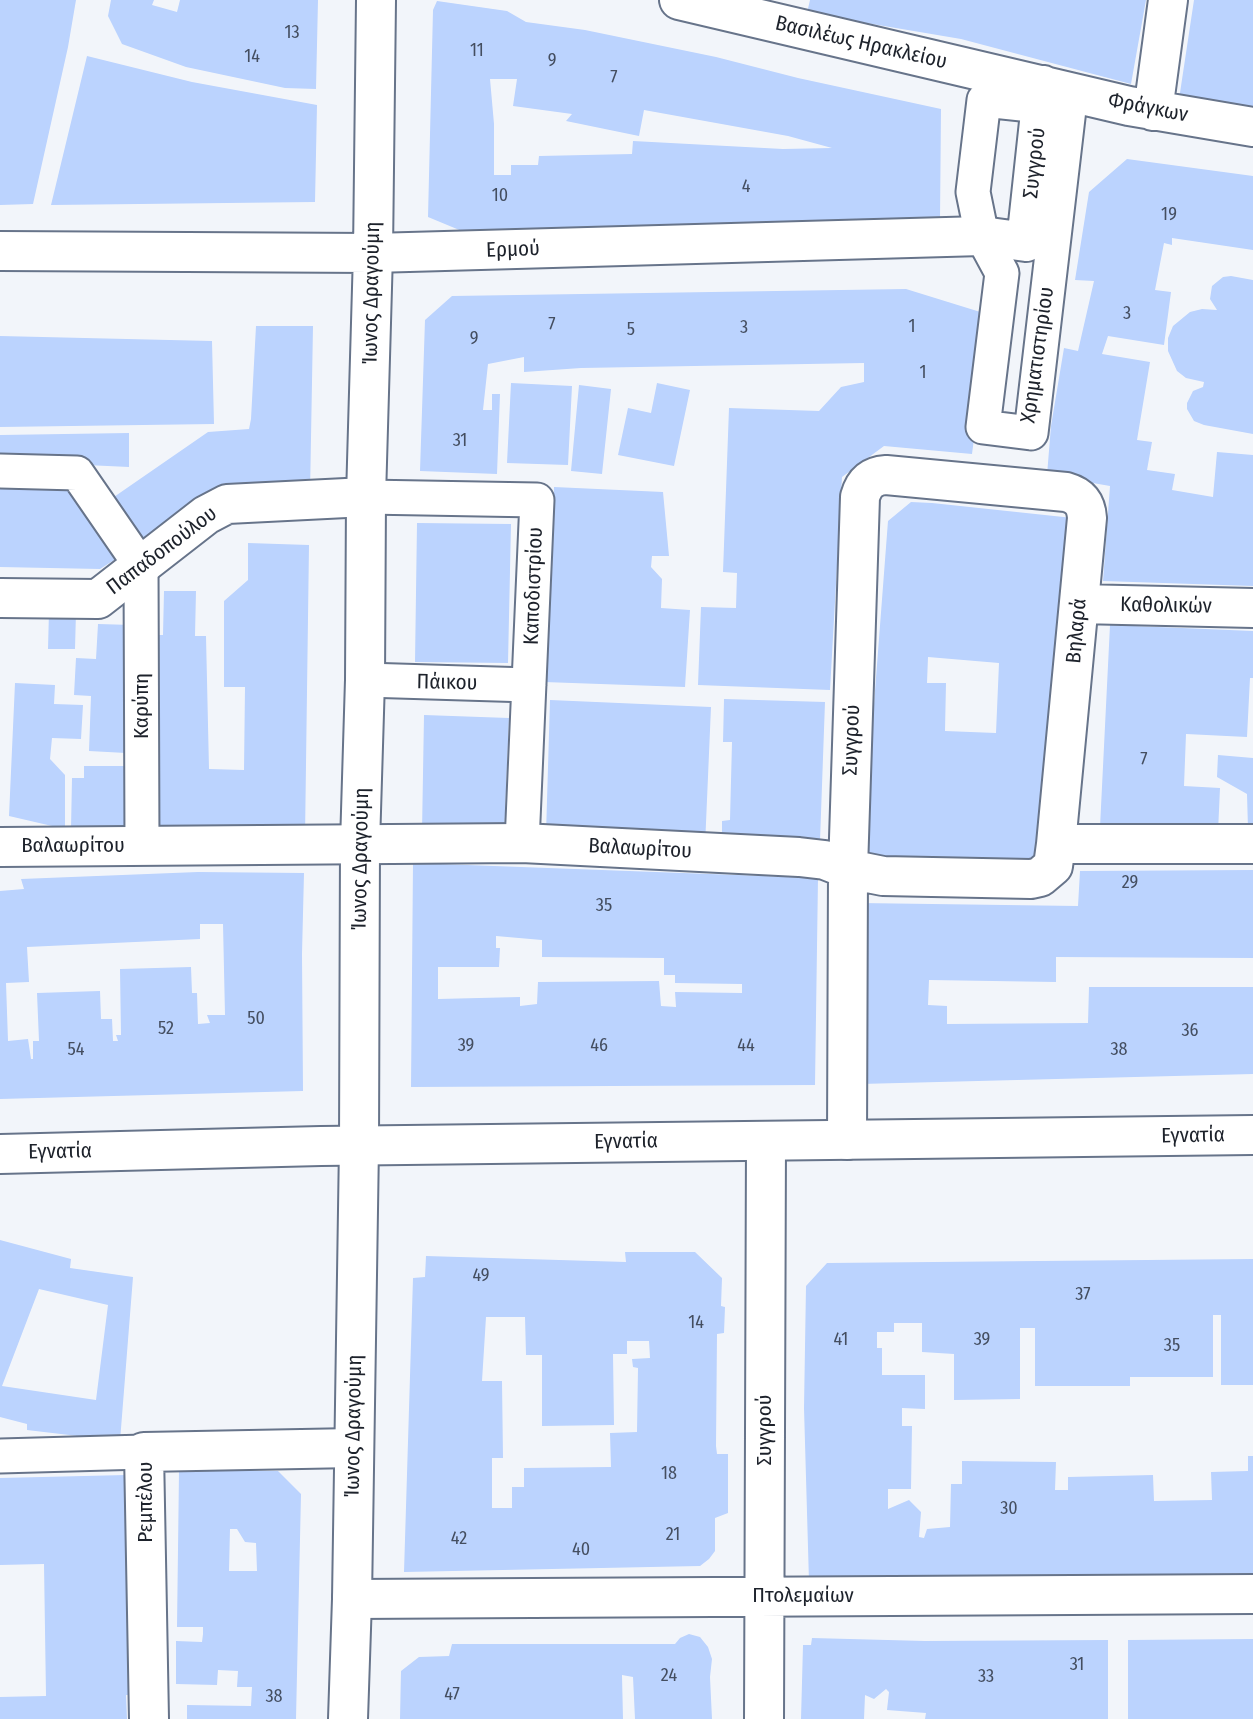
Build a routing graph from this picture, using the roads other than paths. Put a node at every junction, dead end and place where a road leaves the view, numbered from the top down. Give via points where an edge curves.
1 (376, 0) edge
2 (679, 0) edge
3 (1168, 0) edge
4 (779, 12) edge
5 (1042, 96) junction
6 (1153, 111) junction
7 (1253, 127) edge
8 (982, 236) junction
9 (1026, 242) joint
10 (0, 251) edge
11 (373, 253) junction
12 (0, 471) edge
13 (1004, 486) joint
14 (366, 497) junction
15 (141, 566) junction
16 (0, 598) edge
17 (1079, 604) junction
18 (1253, 608) edge
19 (365, 680) junction
20 (529, 685) junction
21 (522, 843) junction
22 (360, 844) junction
23 (1056, 844) junction
24 (1253, 844) edge
25 (142, 846) junction
26 (0, 847) edge
27 (848, 869) junction
28 (1253, 1135) edge
29 (847, 1140) junction
30 (766, 1141) junction
31 (359, 1145) junction
32 (0, 1154) edge
33 (354, 1448) junction
34 (144, 1452) junction
35 (0, 1456) edge
36 (1253, 1594) edge
37 (765, 1596) junction
38 (352, 1600) junction
39 (149, 1719) edge
40 (348, 1719) edge
41 (764, 1719) edge

1 - 11 street, Ίωνος Δραγούμη
2 - 4 street, Βασιλέως Ηρακλείου
3 - 6 street
4 - 5 street, Βασιλέως Ηρακλείου
5 - 6 street, Φράγκων
5 - 8 street, Χρηματιστηρίου via 984,100 973,192
5 - 8 street, Χρηματιστηρίου via 1069,110 1031,433 983,428 1002,273
5 - 9 street, Συγγρού
6 - 7 street, Φράγκων
8 - 9 street, Ερμού
8 - 11 street, Ερμού
10 - 11 street, Ερμού
11 - 14 street, Ίωνος Δραγούμη
12 - 15 street via 77,473
13 - 17 street, Βηλαρά via 1066,492 1082,500 1087,517
13 - 27 street, Συγγρού via 886,475 876,476 862,488
14 - 15 street, Παπαδοπούλου via 227,504
14 - 19 street, Ίωνος Δραγούμη
14 - 20 street, Καποδιστρίου via 537,500
15 - 16 street, Παπαδοπούλου via 91,601
15 - 25 street, Καρύπη
17 - 18 street, Καθολικών
17 - 23 street, Βηλαρά
19 - 20 street, Πάικου
19 - 22 street, Ίωνος Δραγούμη
20 - 21 street, Καποδιστρίου
21 - 22 street, Βαλαωρίτου
21 - 27 street, Βαλαωρίτου via 799,856
22 - 25 street, Βαλαωρίτου
22 - 31 street, Ίωνος Δραγούμη
23 - 24 street
23 - 27 street, Βαλαωρίτου via 1048,873 1031,879 883,876
25 - 26 street, Βαλαωρίτου
27 - 29 street, Συγγρού
28 - 29 street, Εγνατία
29 - 30 street, Εγνατία
30 - 31 street, Εγνατία
30 - 37 street, Συγγρού
31 - 32 street, Εγνατία
31 - 33 street, Ίωνος Δραγούμη
33 - 34 street, Ρεμπέλου
33 - 38 street, Ίωνος Δραγούμη
34 - 35 street
34 - 39 street, Ρεμπέλου
36 - 37 street, Πτολεμαίων
37 - 38 street, Πτολεμαίων
37 - 41 street, Συγγρού
38 - 40 street, Ίωνος Δραγούμη

